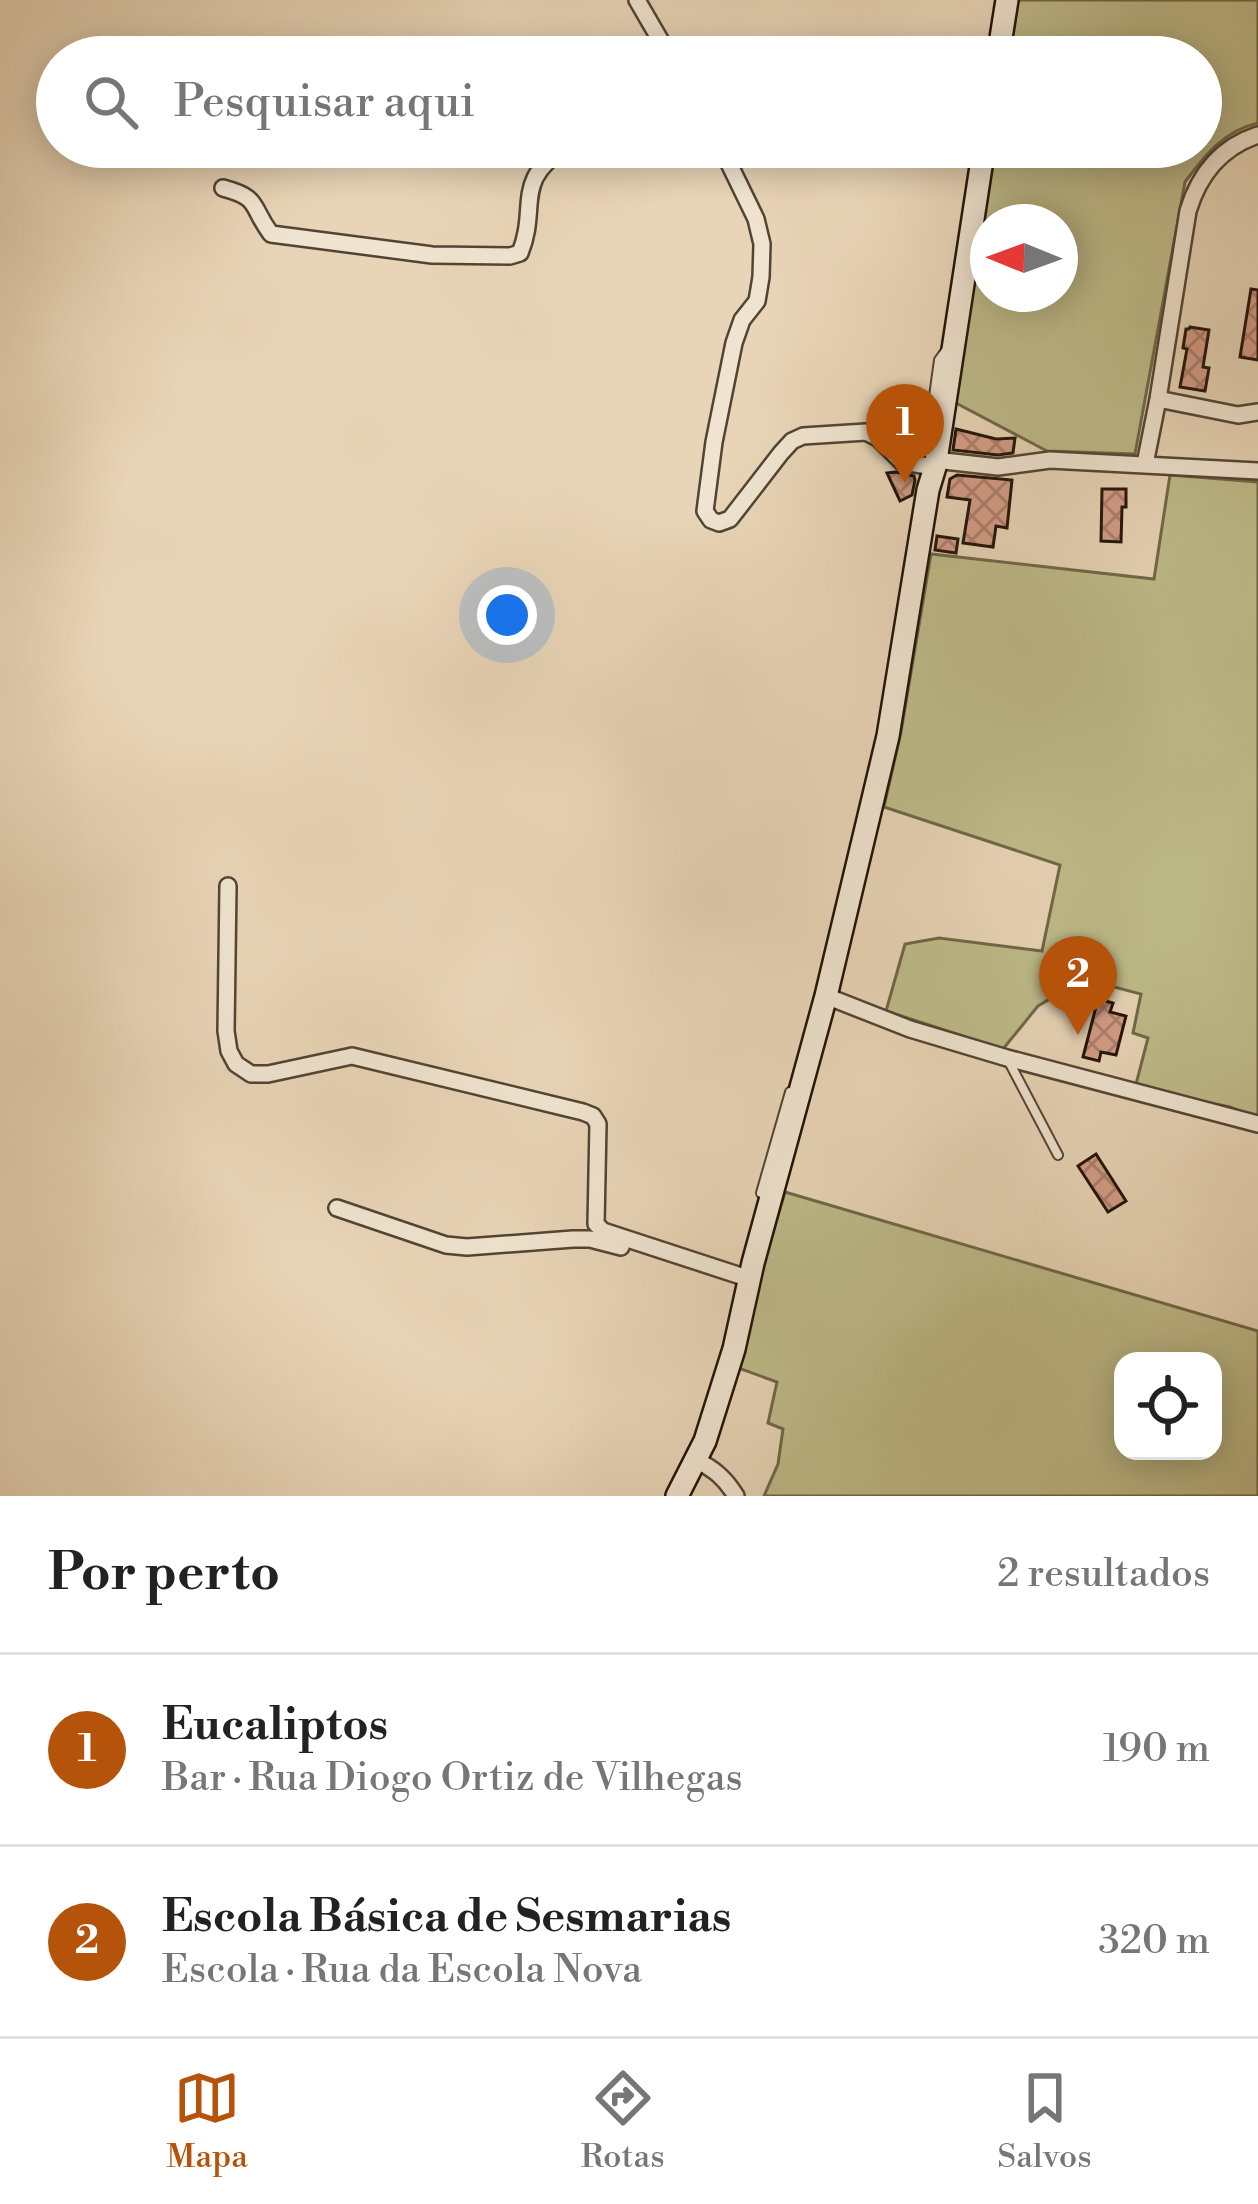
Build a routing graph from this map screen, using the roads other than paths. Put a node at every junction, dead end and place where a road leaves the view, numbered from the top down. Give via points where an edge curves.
1 (637, 0) edge
2 (1007, 0) edge
3 (658, 36) edge
4 (1001, 36) edge
5 (1258, 135) edge
6 (1222, 156) edge
7 (543, 168) edge
8 (731, 168) edge
9 (981, 168) edge
10 (1209, 168) edge
11 (223, 188) dead end
12 (1158, 399) junction
13 (1258, 412) edge
14 (935, 463) junction
15 (1145, 464) junction
16 (1258, 471) edge
17 (228, 886) dead end
18 (826, 996) junction
19 (1007, 1058) junction
20 (1258, 1124) edge
21 (1058, 1155) dead end
22 (338, 1208) dead end
23 (750, 1277) junction
24 (696, 1460) junction
25 (677, 1496) edge
26 (736, 1496) edge

1 - 3 street
2 - 4 main road
5 - 6 street
7 - 11 street via 529,192 525,241 511,256 432,255 271,234 254,202
8 - 14 street via 762,244 757,301 734,343 714,442 711,520 730,519 803,436 866,432 902,462
9 - 14 main road
10 - 12 street via 1188,212
12 - 13 street
12 - 15 street
14 - 15 street
14 - 18 main road via 888,736
15 - 16 street
17 - 23 street via 226,1030 236,1064 268,1074 352,1056 593,1116 596,1224
18 - 19 street
18 - 23 main road
19 - 20 street
19 - 21 lane
22 - 23 street via 446,1245 590,1239
23 - 24 main road
24 - 25 main road
24 - 26 street via 715,1469

